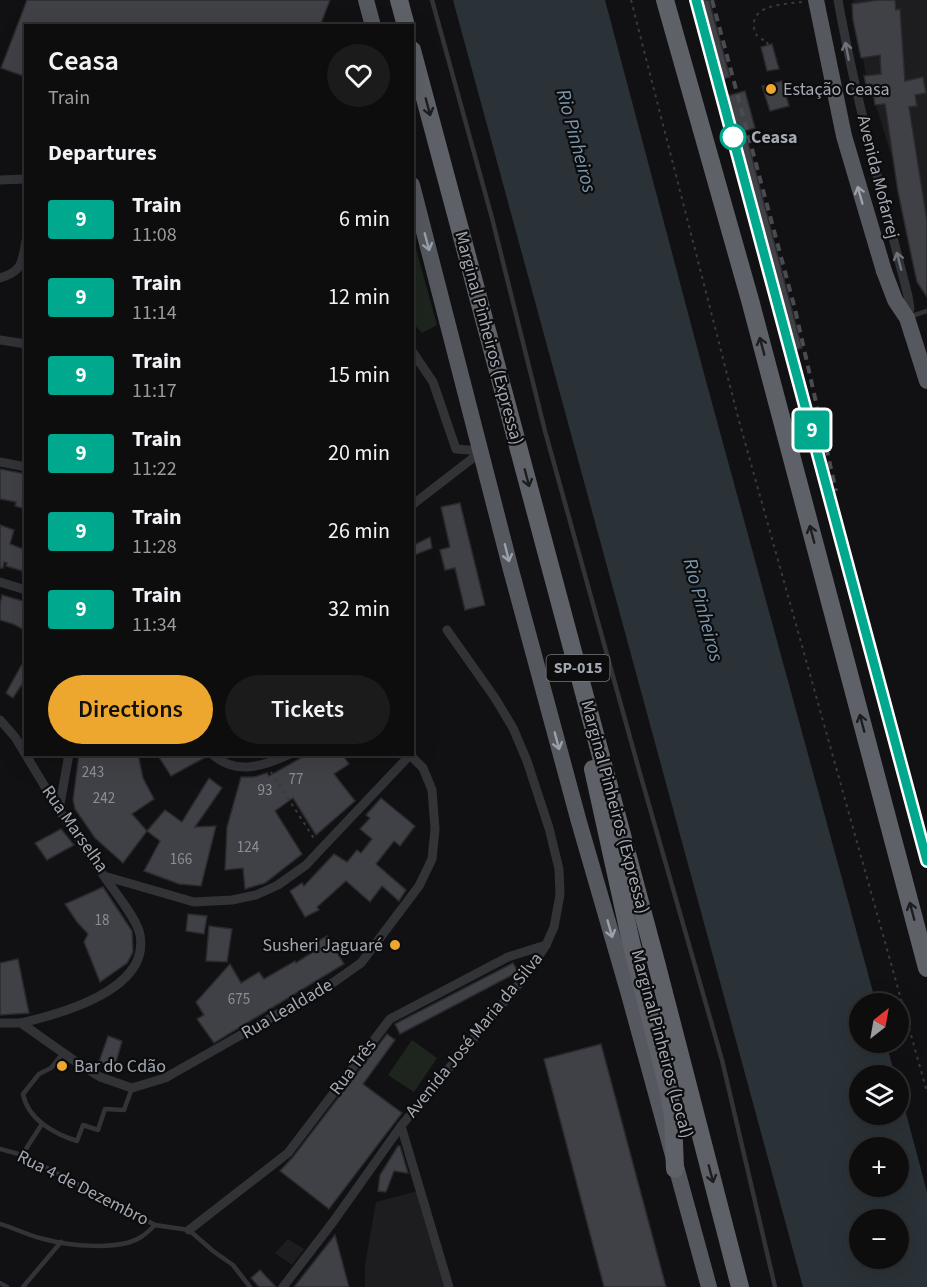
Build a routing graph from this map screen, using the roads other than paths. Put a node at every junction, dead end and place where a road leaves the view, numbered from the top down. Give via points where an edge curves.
1 (366, 0) edge
2 (399, 0) edge
3 (432, 0) edge
4 (665, 0) edge
5 (838, 0) edge
6 (813, 1) edge
7 (372, 24) edge
8 (405, 24) edge
9 (414, 57) edge
10 (24, 179) edge
11 (0, 180) edge
12 (414, 193) edge
13 (24, 249) edge
14 (0, 278) edge
15 (927, 311) edge
16 (907, 318) junction
17 (0, 340) edge
18 (24, 344) edge
19 (414, 354) edge
20 (927, 381) edge
21 (482, 451) junction
22 (0, 462) edge
23 (24, 467) edge
24 (414, 503) edge
25 (0, 582) edge
26 (24, 589) edge
27 (447, 630) dead end
28 (582, 681) junction
29 (0, 720) edge
30 (24, 752) edge
31 (26, 756) edge
32 (69, 756) edge
33 (215, 756) edge
34 (286, 756) edge
35 (408, 756) edge
36 (410, 756) edge
37 (59, 810) junction
38 (104, 876) junction
39 (546, 945) junction
40 (927, 968) edge
41 (0, 1023) edge
42 (21, 1023) junction
43 (63, 1053) junction
44 (132, 1088) junction
45 (42, 1124) junction
46 (401, 1126) junction
47 (0, 1149) edge
48 (22, 1155) junction
49 (675, 1169) junction
50 (0, 1224) edge
51 (155, 1225) junction
52 (189, 1230) junction
53 (61, 1242) junction
54 (0, 1283) edge
55 (7, 1287) edge
56 (23, 1287) edge
57 (250, 1287) edge
58 (283, 1287) edge
59 (449, 1287) edge
60 (709, 1287) edge
61 (740, 1287) edge
62 (776, 1287) edge

1 - 7 highway
2 - 8 highway
3 - 62 lane via 557,476 722,1060
40 -> 4 highway via 750,300
16 -> 5 street, Avenida Mofarrej via 908,296 867,140
16 -> 6 highway, bridge via 884,271 844,136
9 -> 28 highway, Marginal Pinheiros (Expressa) / SP-015
10 - 11 street
12 -> 21 highway, Marginal Pinheiros (Local)
13 - 14 street via 19,268
15 - 16 lane
16 - 20 highway
17 - 18 street
19 - 21 street via 433,382 456,449
21 - 24 street
21 -> 49 highway, Marginal Pinheiros (Local)
22 - 23 street
25 - 26 street
27 - 39 street, Avenida José Maria da Silva via 513,728 549,828 559,869 560,895
28 - 49 highway via 590,754 608,842 668,1088
28 -> 61 highway, Marginal Pinheiros (Expressa) / SP-015
29 - 30 street, Rua Marselha
31 - 37 street, Rua Marselha
32 - 37 street
33 - 34 street via 230,766 242,768 266,765
35 - 38 street, Rua Marselha via 306,865 256,895 194,902
36 - 44 street, Rua Lealdade via 423,768 432,790 432,860 419,886 361,963 165,1078
37 - 38 street, Rua Marselha
38 - 42 street via 139,930 140,952 135,966 113,989
39 - 46 street, Avenida José Maria da Silva via 528,973
39 - 52 street, Rua Três via 508,957 390,1019 288,1153
41 - 42 street
42 - 43 street
43 - 44 street via 100,1077
43 - 45 lane via 23,1094
44 - 45 lane via 124,1110 105,1108 98,1130 83,1125 77,1141
45 - 48 lane
46 - 58 street, Avenida José Maria da Silva
46 - 59 street
47 - 48 lane, Rua 4 de Dezembro
48 - 51 lane, Rua 4 de Dezembro
49 - 60 highway, Marginal Pinheiros (Local)
50 - 53 lane
51 - 52 lane, Rua 4 de Dezembro
51 - 53 lane via 141,1237 123,1244
52 - 57 lane via 233,1265
53 - 56 lane
54 - 55 lane

